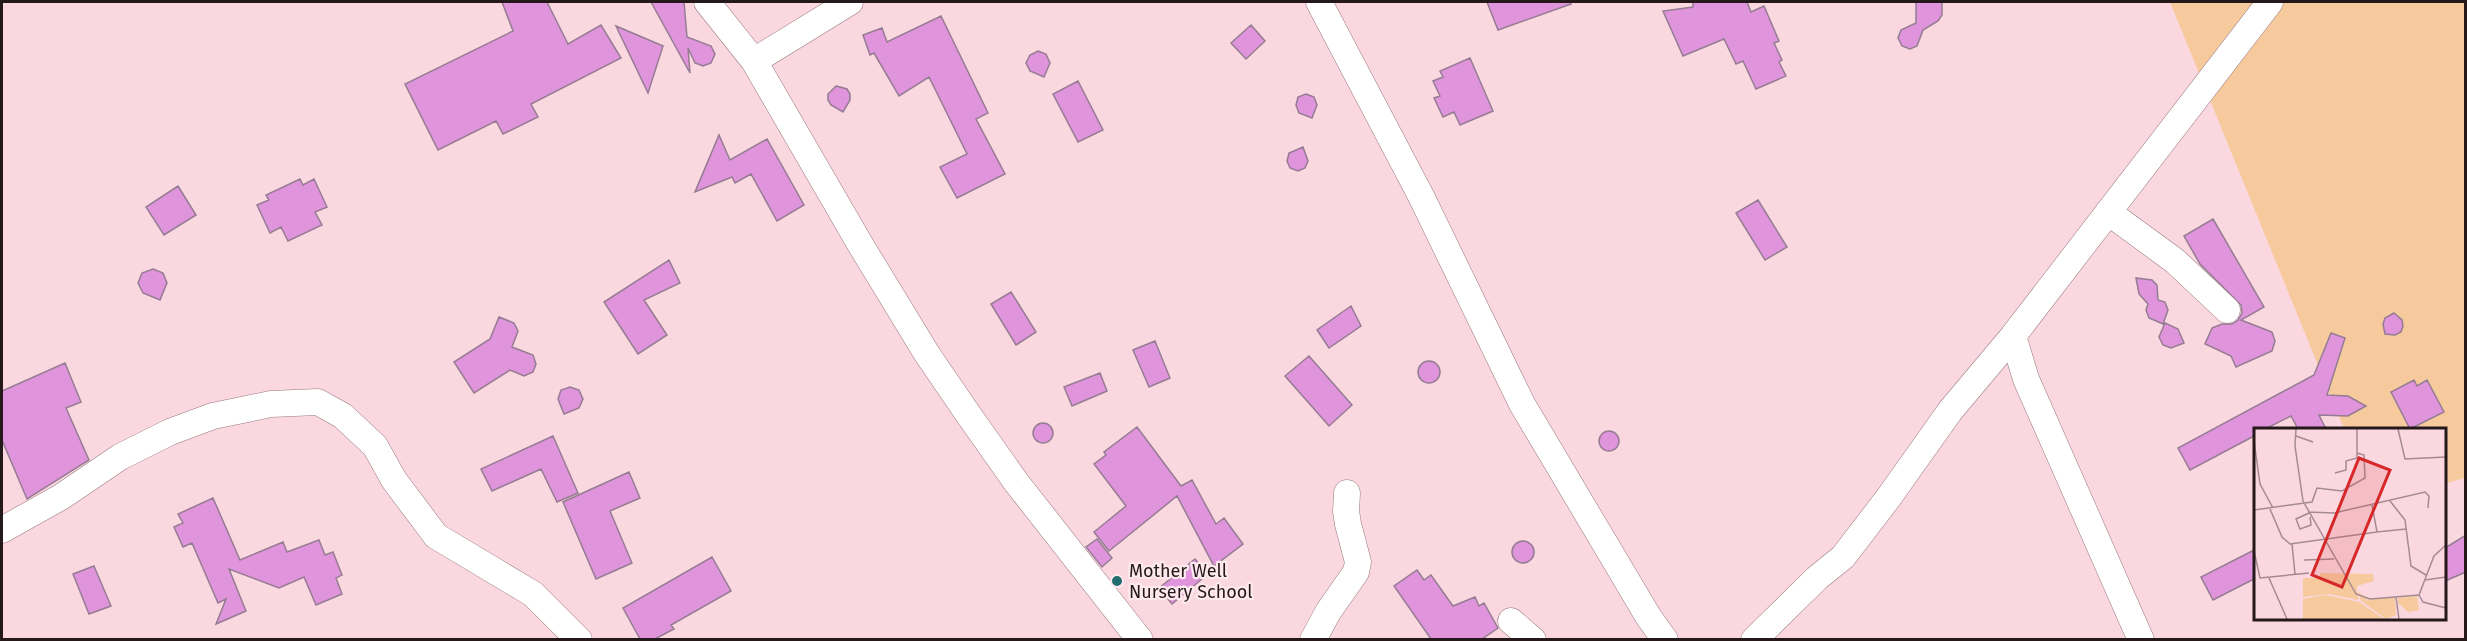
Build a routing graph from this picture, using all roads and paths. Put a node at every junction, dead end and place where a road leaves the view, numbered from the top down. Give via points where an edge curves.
1 (707, 2) edge
2 (850, 2) edge
3 (1319, 2) edge
4 (2270, 2) edge
5 (754, 61) junction
6 (2108, 212) junction
7 (2227, 310) dead end
8 (2013, 336) junction
9 (1347, 493) dead end
10 (2, 530) edge
11 (1511, 621) dead end
12 (579, 639) edge
13 (1140, 639) edge
14 (1313, 639) edge
15 (1533, 639) edge
16 (1665, 639) edge
17 (1754, 639) edge
18 (2141, 639) edge

1 - 5 street
2 - 5 street
3 - 16 street via 1421,196 1522,404
4 - 6 street
5 - 13 street via 927,354 1016,482
6 - 7 street via 2175,261
6 - 8 street
8 - 17 street via 1950,411 1843,558
8 - 18 street via 2026,379
9 - 14 street via 1346,511 1358,562 1356,572
10 - 12 street via 120,457 170,432 213,416 271,404 318,402 343,416 375,446 394,480 436,536 533,594
11 - 15 street

